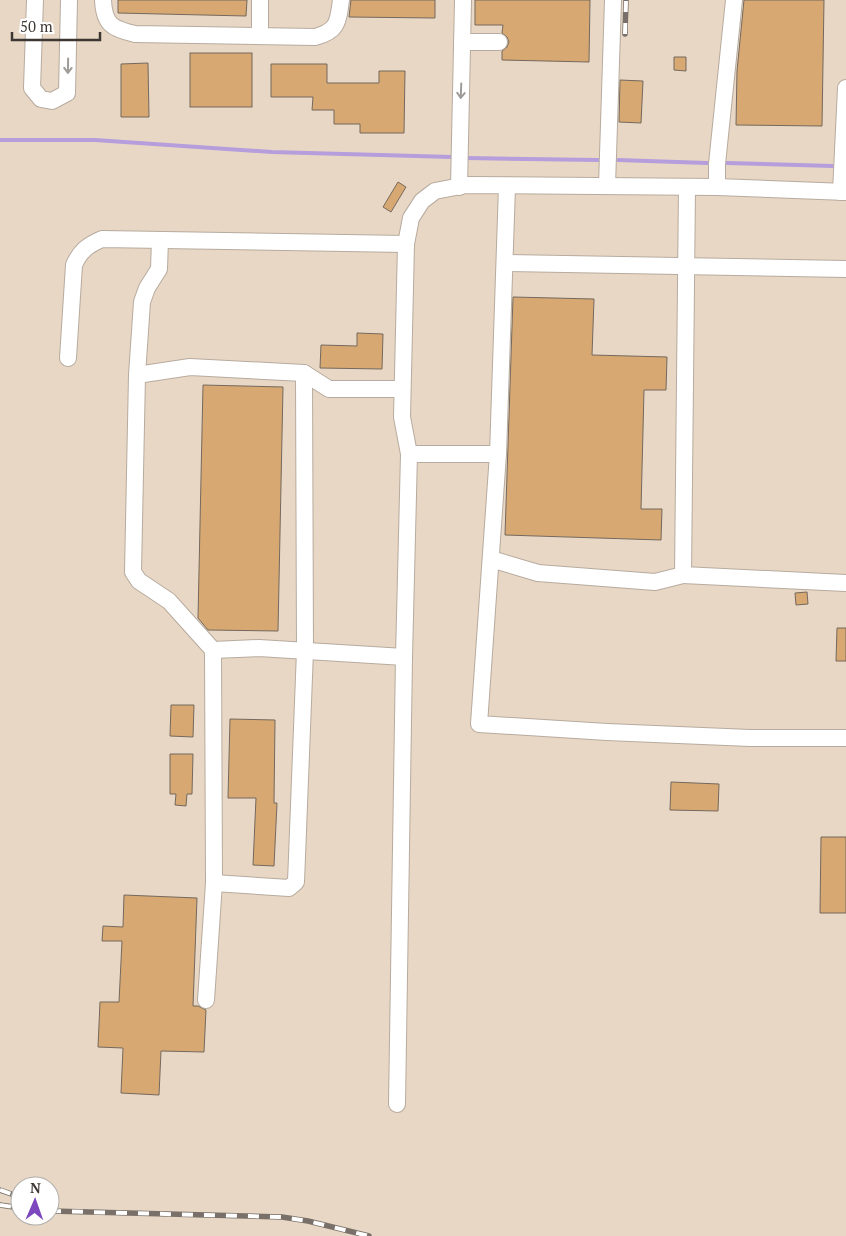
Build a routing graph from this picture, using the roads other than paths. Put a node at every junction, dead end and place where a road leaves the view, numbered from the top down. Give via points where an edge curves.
1 (35, 0) edge
2 (69, 0) edge
3 (103, 0) edge
4 (260, 0) edge
5 (341, 0) edge
6 (463, 0) edge
7 (614, 0) edge
8 (734, 0) edge
9 (260, 36) junction
10 (462, 42) junction
11 (500, 42) dead end
12 (846, 88) edge
13 (508, 186) junction
14 (607, 186) junction
15 (458, 187) junction
16 (687, 187) junction
17 (717, 187) junction
18 (844, 192) edge
19 (160, 240) junction
20 (406, 244) junction
21 (505, 263) junction
22 (686, 266) junction
23 (846, 270) edge
24 (68, 358) dead end
25 (304, 373) junction
26 (137, 375) junction
27 (402, 389) junction
28 (410, 454) junction
29 (498, 454) junction
30 (491, 559) junction
31 (683, 575) junction
32 (846, 583) edge
33 (213, 650) junction
34 (305, 651) junction
35 (404, 657) junction
36 (846, 738) edge
37 (214, 883) junction
38 (206, 1000) dead end
39 (396, 1104) dead end

2 -> 1 street via 67,93 52,101 41,99 32,88
3 - 9 street via 108,22 119,30 135,34
4 - 9 street
5 - 9 street via 335,26 327,33
6 - 10 street
7 - 14 street
8 - 17 street
10 - 11 street
10 -> 15 street
12 - 18 street
13 - 14 street
13 - 15 street
13 - 21 street
14 - 16 street
15 - 20 street via 436,191 422,201 411,218
16 - 17 street
16 - 22 street
17 - 18 street
19 - 20 street
19 - 24 street via 102,239 79,254 74,265
19 - 26 street via 159,269 142,302
20 - 27 street
21 - 22 street
21 - 29 street
22 - 23 street
22 - 31 street
25 - 26 street via 190,367
25 - 27 street via 329,389
25 - 34 street
26 - 33 street via 133,572 139,581 169,601
27 - 28 street via 402,417
28 - 29 street
28 - 35 street
29 - 30 street
30 - 31 street via 538,573 655,582
30 - 36 street via 479,724 750,738
31 - 32 street
33 - 34 street
33 - 37 street
34 - 35 street
34 - 37 street via 296,882 289,888
35 - 39 street
37 - 38 street

